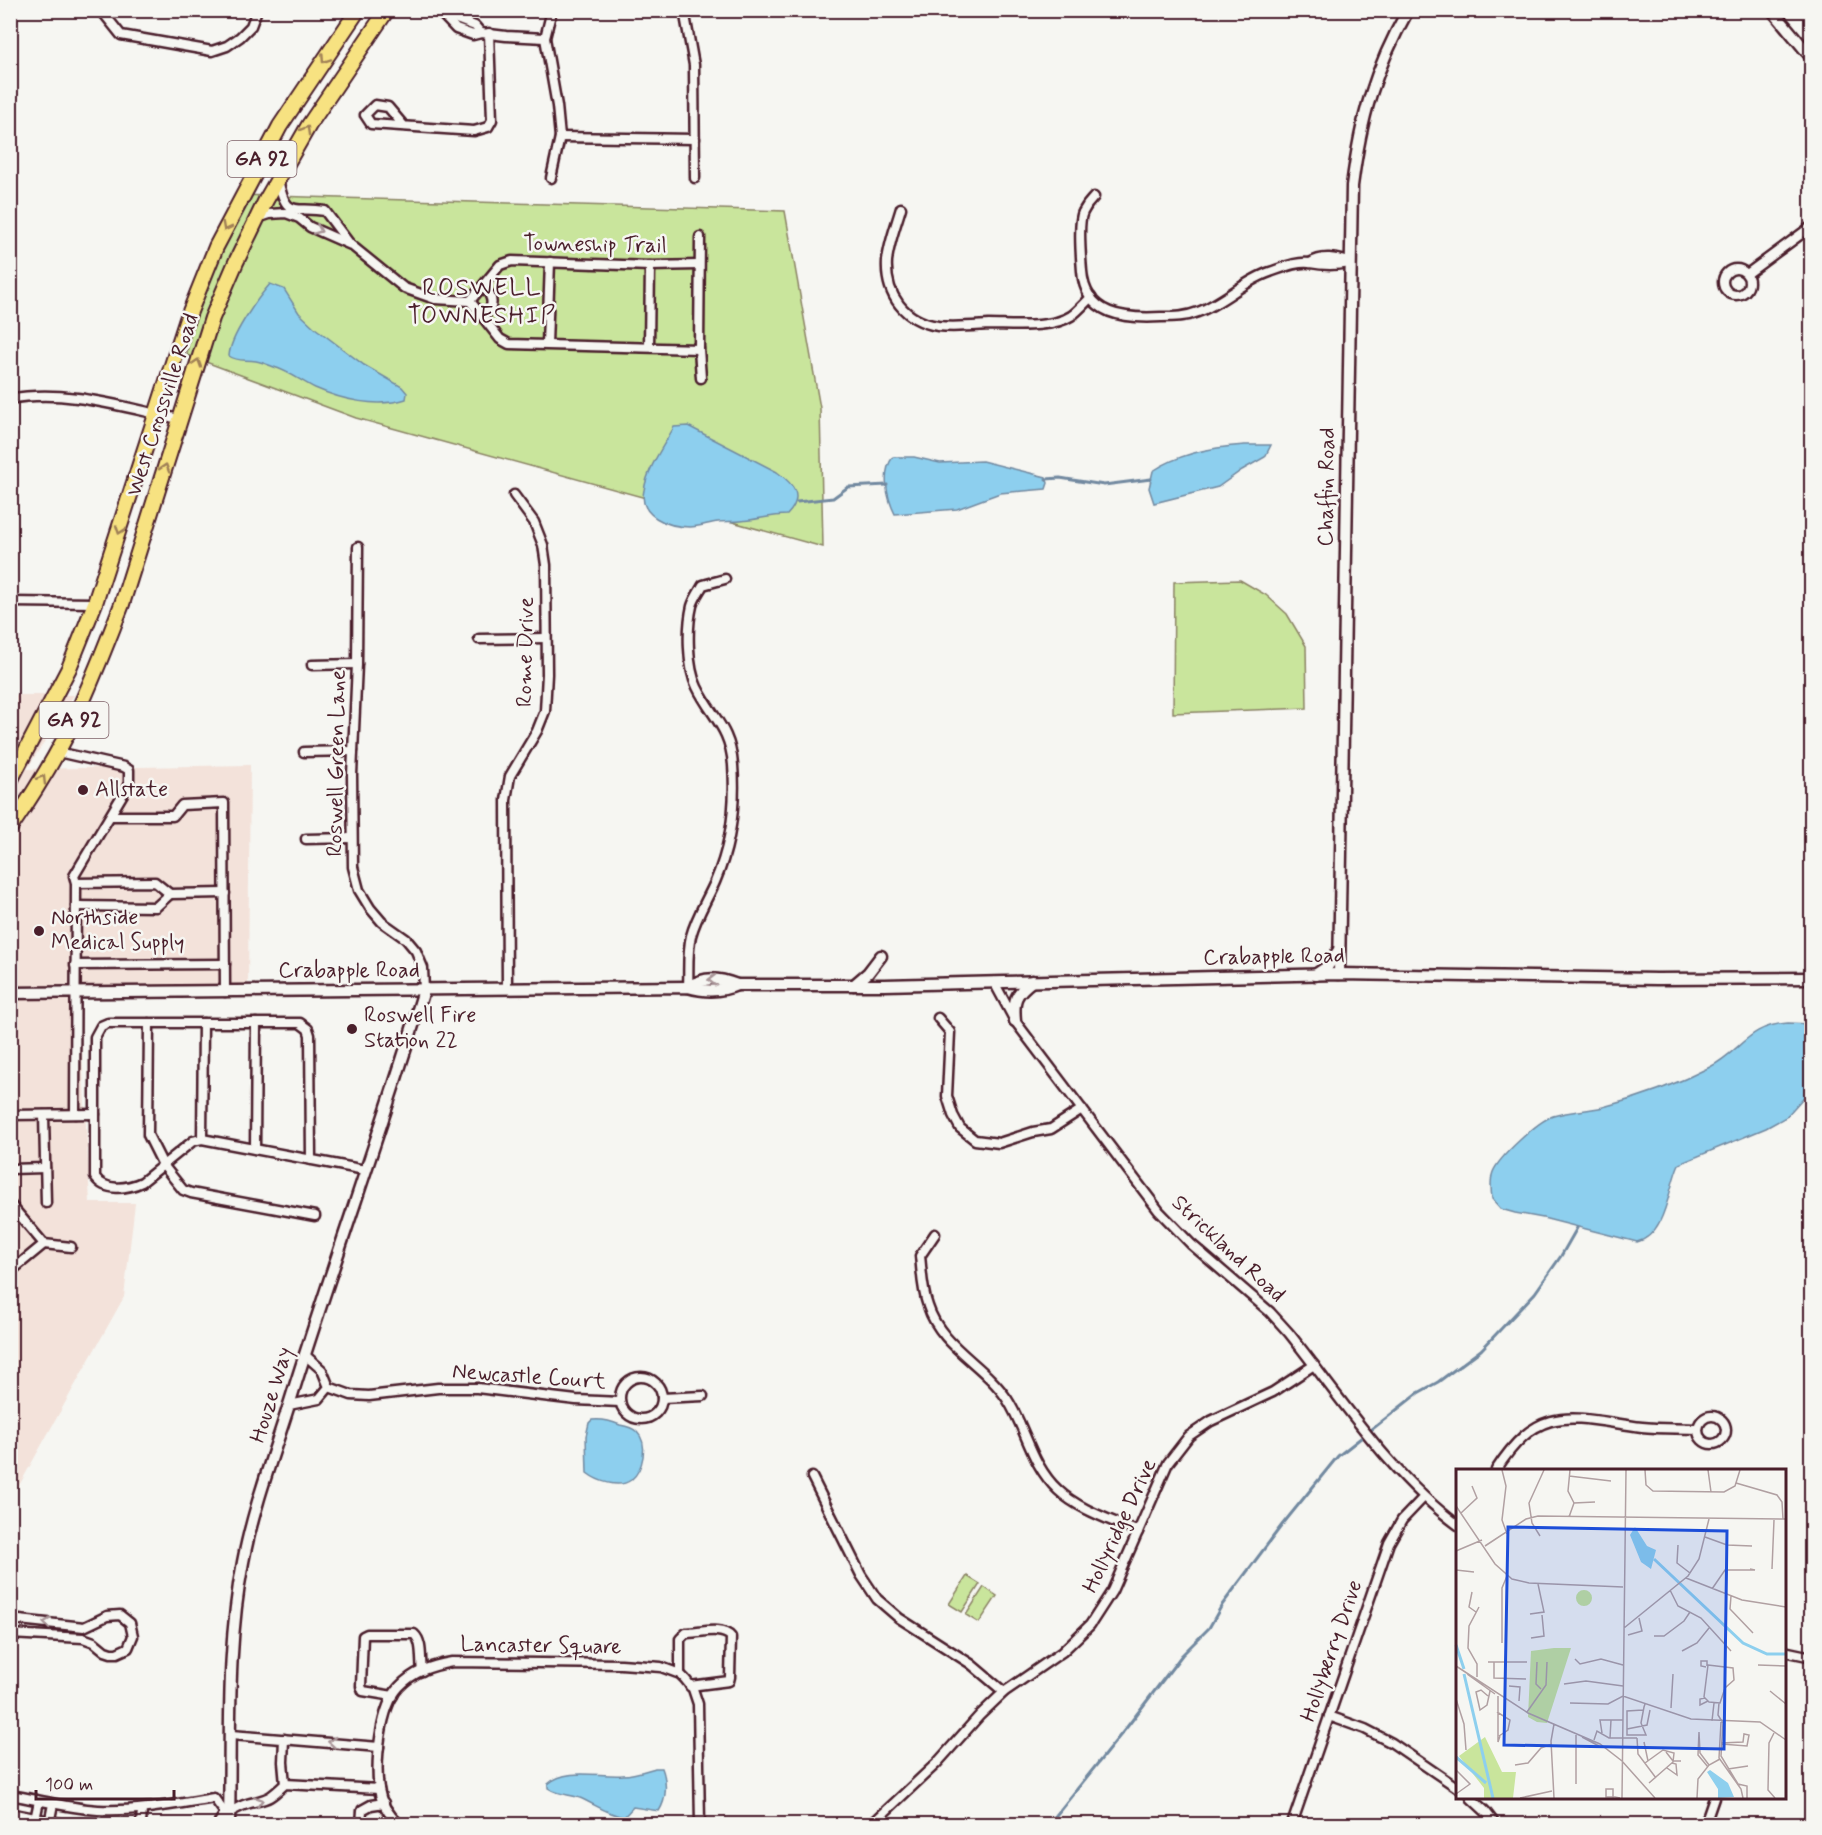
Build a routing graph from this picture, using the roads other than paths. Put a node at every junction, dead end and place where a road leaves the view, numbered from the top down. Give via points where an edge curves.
1 (101, 10) edge
2 (257, 10) edge
3 (358, 10) edge
4 (387, 10) edge
5 (552, 10) edge
6 (684, 10) edge
7 (1408, 10) edge
8 (1772, 10) edge
9 (439, 11) edge
10 (485, 33) junction
11 (545, 38) junction
12 (1812, 58) edge
13 (404, 126) junction
14 (560, 137) junction
15 (695, 139) junction
16 (551, 178) dead end
17 (695, 178) dead end
18 (278, 179) junction
19 (1094, 197) dead end
20 (901, 208) dead end
21 (287, 210) junction
22 (257, 218) junction
23 (1812, 226) edge
24 (700, 237) dead end
25 (351, 245) junction
26 (550, 262) junction
27 (1350, 263) junction
28 (698, 265) junction
29 (650, 266) junction
30 (1747, 274) dead end
31 (478, 291) junction
32 (1091, 297) junction
33 (470, 301) junction
34 (478, 311) junction
35 (548, 344) junction
36 (649, 347) junction
37 (699, 349) junction
38 (701, 378) dead end
39 (11, 397) edge
40 (157, 414) junction
41 (180, 419) junction
42 (514, 495) dead end
43 (358, 547) dead end
44 (725, 579) dead end
45 (10, 602) edge
46 (94, 603) junction
47 (546, 638) junction
48 (479, 639) dead end
49 (357, 664) junction
50 (312, 665) dead end
51 (353, 751) junction
52 (58, 752) junction
53 (304, 752) dead end
54 (10, 781) edge
55 (111, 816) junction
56 (10, 828) edge
57 (306, 838) dead end
58 (352, 838) junction
59 (76, 883) junction
60 (225, 893) junction
61 (170, 894) junction
62 (76, 906) junction
63 (1339, 950) junction
64 (881, 956) dead end
65 (225, 964) junction
66 (75, 965) junction
67 (1314, 975) junction
68 (1339, 975) junction
69 (1812, 978) edge
70 (1032, 981) junction
71 (994, 982) junction
72 (854, 985) junction
73 (688, 987) junction
74 (507, 989) junction
75 (424, 990) junction
76 (225, 992) junction
77 (10, 993) edge
78 (74, 993) junction
79 (938, 1018) dead end
80 (1015, 1021) junction
81 (149, 1023) junction
82 (203, 1023) junction
83 (256, 1023) junction
84 (1082, 1109) junction
85 (75, 1114) junction
86 (95, 1114) junction
87 (10, 1115) edge
88 (44, 1115) junction
89 (202, 1139) junction
90 (255, 1149) junction
91 (311, 1160) junction
92 (163, 1165) junction
93 (45, 1168) junction
94 (10, 1169) edge
95 (365, 1170) junction
96 (46, 1203) dead end
97 (10, 1204) edge
98 (315, 1216) dead end
99 (935, 1234) dead end
100 (44, 1245) junction
101 (71, 1247) dead end
102 (10, 1272) edge
103 (305, 1355) junction
104 (1314, 1365) junction
105 (329, 1387) junction
106 (703, 1396) dead end
107 (662, 1398) junction
108 (620, 1402) junction
109 (289, 1405) junction
110 (1698, 1429) dead end
111 (1497, 1469) edge
112 (812, 1477) dead end
113 (1423, 1498) junction
114 (1456, 1523) edge
115 (1138, 1532) junction
116 (10, 1618) edge
117 (84, 1627) junction
118 (10, 1634) edge
119 (83, 1638) junction
120 (1786, 1650) edge
121 (1812, 1657) edge
122 (422, 1671) junction
123 (680, 1674) junction
124 (690, 1686) junction
125 (1004, 1692) junction
126 (393, 1696) junction
127 (1329, 1716) junction
128 (231, 1735) junction
129 (284, 1739) junction
130 (379, 1747) junction
131 (285, 1784) junction
132 (1456, 1787) edge
133 (379, 1789) junction
134 (10, 1794) edge
135 (1473, 1799) edge
136 (1713, 1799) edge
137 (39, 1801) junction
138 (384, 1803) junction
139 (53, 1804) junction
140 (142, 1809) junction
141 (10, 1813) edge
142 (227, 1813) junction
143 (34, 1821) edge
144 (49, 1823) edge
145 (65, 1824) edge
146 (141, 1824) edge
147 (218, 1824) edge
148 (229, 1824) edge
149 (361, 1824) edge
150 (399, 1824) edge
151 (700, 1824) edge
152 (872, 1824) edge
153 (1292, 1824) edge
154 (1495, 1824) edge
155 (1705, 1824) edge

1 - 2 street via 122,35 212,51 240,37 251,26
3 -> 40 main road, West Crossville Road / GA 92 via 280,126 216,247 187,319
18 -> 4 main road, West Crossville Road / GA 92 via 328,95
5 - 11 street
6 - 15 street via 694,65
7 - 27 street, Chaffin Road via 1371,89 1359,137 1352,186
8 - 12 street
9 - 10 street via 456,29 473,35
10 - 11 street
10 - 13 street via 492,120 488,127 474,131
11 - 14 street
13 - 13 street via 371,124 365,115 375,105 388,107
14 - 15 street
14 - 16 street
15 - 17 street
18 - 21 street
18 - 22 main road, West Crossville Road / GA 92
19 - 32 street via 1082,213 1081,240 1082,273
20 - 32 street via 887,263 889,283 903,311 919,321 940,326 1059,322
21 - 22 street
21 -> 25 street via 310,227
21 - 25 street via 325,212
41 -> 22 main road, West Crossville Road / GA 92 via 212,318
23 - 30 street
24 - 28 street
25 - 33 street via 404,288 435,299
26 - 29 street, Towneship Trail
26 - 31 street, Towneship Trail via 500,264
26 - 35 street
27 - 32 street via 1335,258 1294,264 1266,273 1217,303 1185,316 1114,315
27 - 63 street, Chaffin Road
28 - 29 street, Towneship Trail
28 - 37 street
29 - 36 street
31 - 33 street, Towneship Trail
31 - 34 street via 485,289 492,298 488,312
33 - 34 street
34 - 35 street via 500,339 509,344
35 - 36 street
36 - 37 street
37 - 38 street
39 - 40 street via 65,396
40 - 41 street
40 -> 46 main road, West Crossville Road / GA 92
52 -> 41 main road, West Crossville Road / GA 92 via 122,604
42 - 47 street, Rome Drive via 534,522 543,545
43 - 49 street, Roswell Green Lane
44 - 73 street via 703,585 693,604 689,628 691,671 728,736 733,797 731,830 722,860 690,939
45 - 46 street
46 - 54 main road, West Crossville Road / GA 92 via 69,668
47 - 48 street
47 - 74 street, Rome Drive via 544,711 537,731 510,776 506,800
49 - 50 street
49 - 51 street, Roswell Green Lane
51 - 53 street
51 - 58 street, Roswell Green Lane
52 - 55 street via 129,770 129,784
56 -> 52 main road, West Crossville Road / GA 92
55 - 59 street via 74,876
55 - 60 street via 172,816 182,805 224,803
57 - 58 street
58 - 75 street, Roswell Green Lane via 359,890 382,922 417,951
59 - 61 street via 155,882
59 - 62 street
60 - 61 street
60 - 65 street
61 - 62 street via 156,907
62 - 66 street
63 - 67 street via 1327,967
63 - 68 street, Chaffin Road
64 - 72 street
65 - 66 street
65 - 76 street
66 - 78 street
67 - 68 street, Crabapple Road
67 - 70 street, Crabapple Road
68 - 69 street, Crabapple Road
70 - 71 street, Crabapple Road
70 - 80 street via 1013,1002
71 - 72 street, Crabapple Road
71 - 80 street, Strickland Road
72 - 73 street, Crabapple Road via 737,985 700,979
73 - 74 street, Crabapple Road
74 - 75 street, Crabapple Road
75 - 76 street, Crabapple Road
75 - 95 street, Houze Way
76 - 78 street, Crabapple Road
77 - 78 street, Crabapple Road
78 - 85 street
79 - 84 street via 950,1032 947,1096 952,1115 975,1140 999,1143 1051,1129
80 - 84 street, Strickland Road
81 - 82 street
81 - 86 street via 108,1023 97,1031
81 - 92 street via 148,1135
82 - 83 street
82 - 89 street
83 - 90 street
83 - 91 street via 300,1023 308,1029
84 - 104 street, Strickland Road via 1159,1211 1270,1312
85 - 86 street
85 - 88 street
86 - 92 street via 98,1181 109,1187 132,1187
87 - 88 street
88 - 93 street
89 - 90 street
89 - 92 street via 193,1141
90 - 91 street
91 - 95 street
92 - 98 street via 183,1190 191,1193
93 - 94 street
93 - 96 street
95 - 103 street, Houze Way
97 - 100 street
99 - 115 street via 920,1256 924,1290 934,1320 948,1340 1005,1397 1018,1417 1034,1457 1058,1490 1074,1502
100 - 101 street
100 - 102 street
103 - 105 street via 322,1370
103 - 109 street, Houze Way
104 - 113 street, Strickland Road
104 - 115 street, Hollyridge Drive via 1273,1392 1211,1421 1189,1436 1168,1463
105 - 108 street, Newcastle Court via 369,1396 477,1388
105 - 109 street via 319,1398
106 - 107 street
107 - 108 street, Newcastle Court via 657,1411 646,1419 632,1417
107 - 108 street, Newcastle Court via 658,1385 639,1377 626,1382
109 - 128 street, Houze Way via 243,1560 232,1652
110 - 111 street via 1562,1418 1525,1434
112 - 125 street via 877,1599 899,1618 971,1664
113 - 114 street, Strickland Road
113 - 127 street, Hollyberry Drive via 1402,1520 1389,1543
115 - 125 street, Hollyridge Drive via 1112,1591 1090,1625 1062,1652
117 -> 116 street
117 - 119 street
117 - 119 street via 107,1616 120,1615 130,1623 133,1636 128,1648 117,1653 105,1651
118 - 119 street
120 - 121 street
122 - 123 street, Lancaster Square via 452,1662 621,1664 661,1667
122 - 126 street, Lancaster Square
122 - 126 street via 420,1643 414,1634 363,1636 363,1691
123 - 124 street
123 - 124 street via 680,1639 686,1633 721,1631 731,1637 729,1681
124 - 151 street via 698,1704
125 - 152 street, Hollyridge Drive
126 - 130 street, Lancaster Square
127 - 132 street via 1392,1743
127 - 153 street, Hollyberry Drive
128 - 129 street
128 - 142 street, Houze Way
130 -> 129 street
129 - 131 street
130 - 133 street, Lancaster Square
131 - 133 street
142 -> 131 street via 271,1797
133 - 138 street, Lancaster Square
134 - 137 street
135 - 154 street
136 - 155 street
137 - 139 street
137 - 143 street
138 - 149 street via 362,1810
138 - 150 street, Lancaster Square
139 - 140 street via 100,1810
139 - 144 street
140 - 142 street via 214,1798
140 - 146 street
141 - 143 street
142 - 147 street
142 - 148 street, Houze Way
143 - 144 street
144 - 145 street

